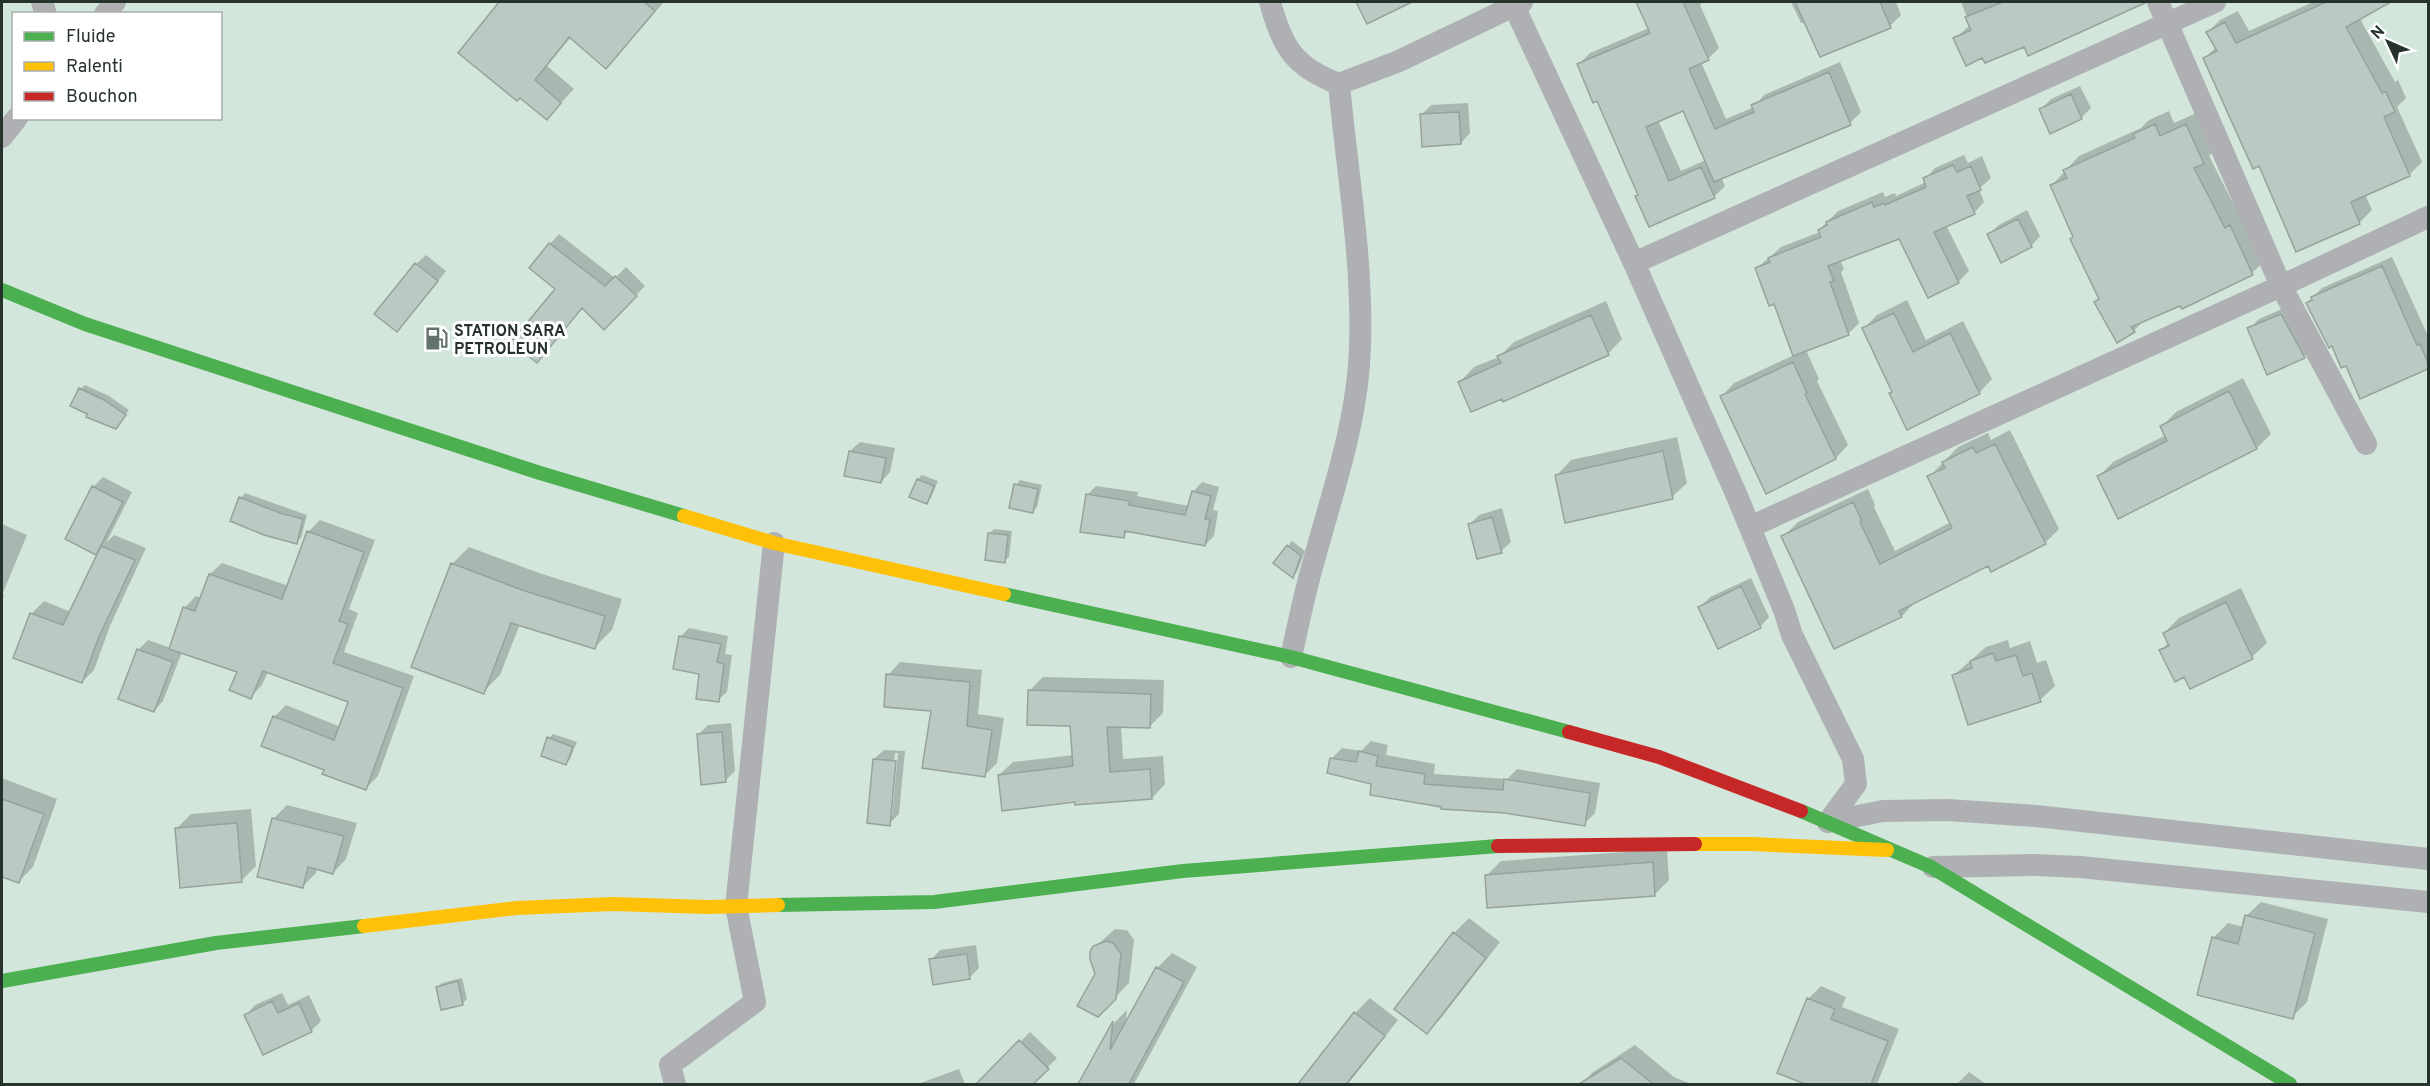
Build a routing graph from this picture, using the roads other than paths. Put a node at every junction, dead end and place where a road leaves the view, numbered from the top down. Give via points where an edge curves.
1 (1270, 2) edge
2 (2158, 2) edge
3 (2215, 2) edge
4 (1518, 4) edge
5 (2168, 23) junction
6 (1340, 84) junction
7 (15, 120) edge
8 (2, 137) edge
9 (2428, 217) edge
10 (1634, 263) junction
11 (2281, 286) junction
12 (2, 290) edge
13 (2366, 444) dead end
14 (1750, 527) junction
15 (774, 543) junction
16 (1291, 657) junction
17 (1828, 822) junction
18 (1891, 850) junction
19 (2428, 859) edge
20 (1931, 867) junction
21 (2428, 902) edge
22 (736, 906) junction
23 (2, 981) edge
24 (675, 1084) edge
25 (2290, 1084) edge

1 - 6 street via 1285,46 1299,63
2 - 5 street
3 - 5 street
4 - 6 street via 1399,61
4 - 10 street
5 - 10 street
5 - 11 street
6 - 16 street via 1360,277 1360,349 1340,467
7 - 8 street
9 - 11 street
10 - 14 street
11 - 13 street
11 - 14 street
12 - 15 main road via 85,324 540,473
14 - 17 street via 1792,635 1853,759 1856,783
15 - 16 main road
15 - 22 street
16 - 17 main road via 1659,757
17 - 18 main road
17 - 19 street via 1883,811 1947,810 2036,816
18 - 20 main road
18 - 22 main road via 1752,844 1521,845 1183,871 934,902
20 - 21 street via 2080,867
20 - 25 main road
22 - 23 main road via 613,904 506,909 216,943
22 - 24 street via 755,1002 670,1065

